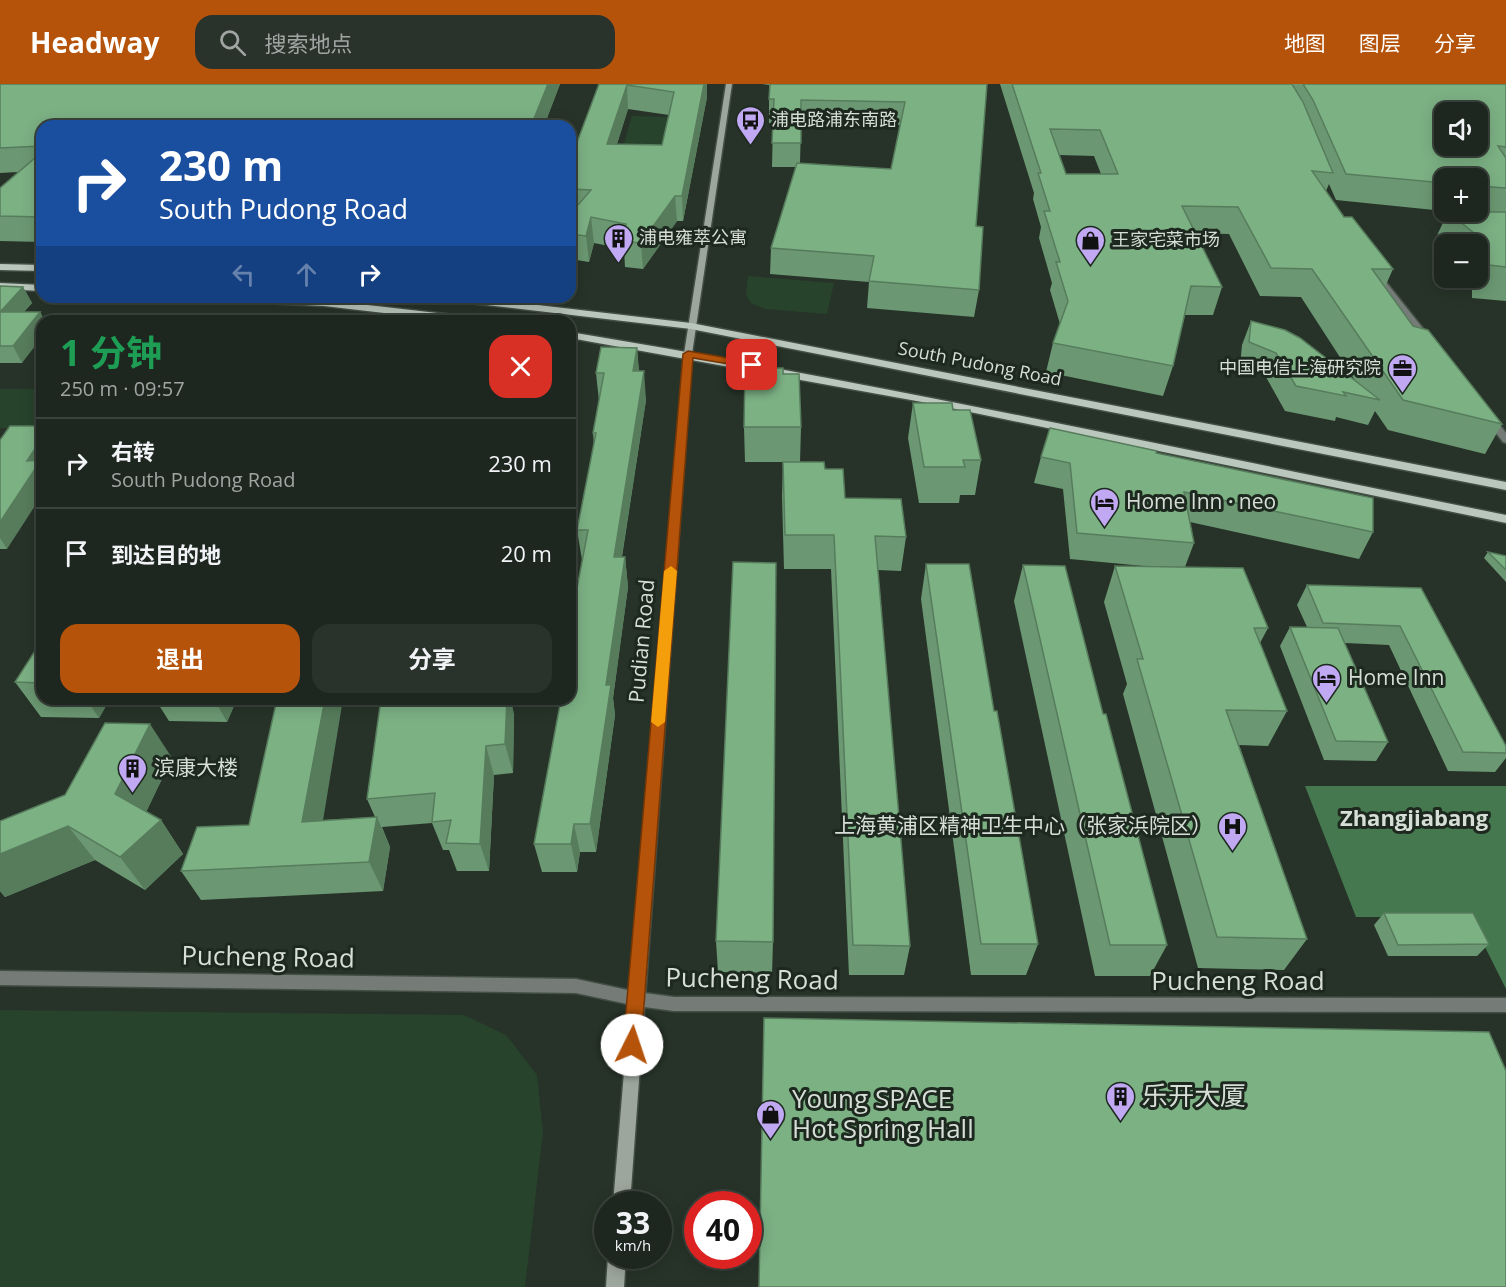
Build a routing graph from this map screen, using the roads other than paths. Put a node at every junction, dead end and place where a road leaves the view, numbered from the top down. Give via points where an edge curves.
1 (729, 84) edge
2 (1368, 266) edge
3 (0, 267) edge
4 (36, 268) edge
5 (0, 286) edge
6 (36, 288) edge
7 (324, 303) edge
8 (494, 303) edge
9 (429, 315) edge
10 (691, 326) junction
11 (576, 336) edge
12 (1431, 343) edge
13 (688, 354) junction
14 (1484, 411) edge
15 (1506, 440) edge
16 (1506, 486) edge
17 (1506, 519) edge
18 (0, 978) edge
19 (635, 1000) junction
20 (1506, 1005) edge
21 (622, 1191) edge
22 (616, 1269) edge
23 (615, 1287) edge

1 - 10 street, Pudian Road
2 - 12 street
3 - 4 main road
5 - 6 main road
7 - 9 main road
8 - 10 main road, South Pudong Road
10 - 13 street, Pudian Road
10 - 16 main road, South Pudong Road
11 - 13 main road
13 - 17 main road via 901,393
13 - 19 street, Pudian Road
14 - 15 street
18 - 19 street, Pucheng Road via 576,987 609,991
19 - 20 street, Pucheng Road via 674,1004
19 - 21 street, Pudian Road
22 - 23 street

